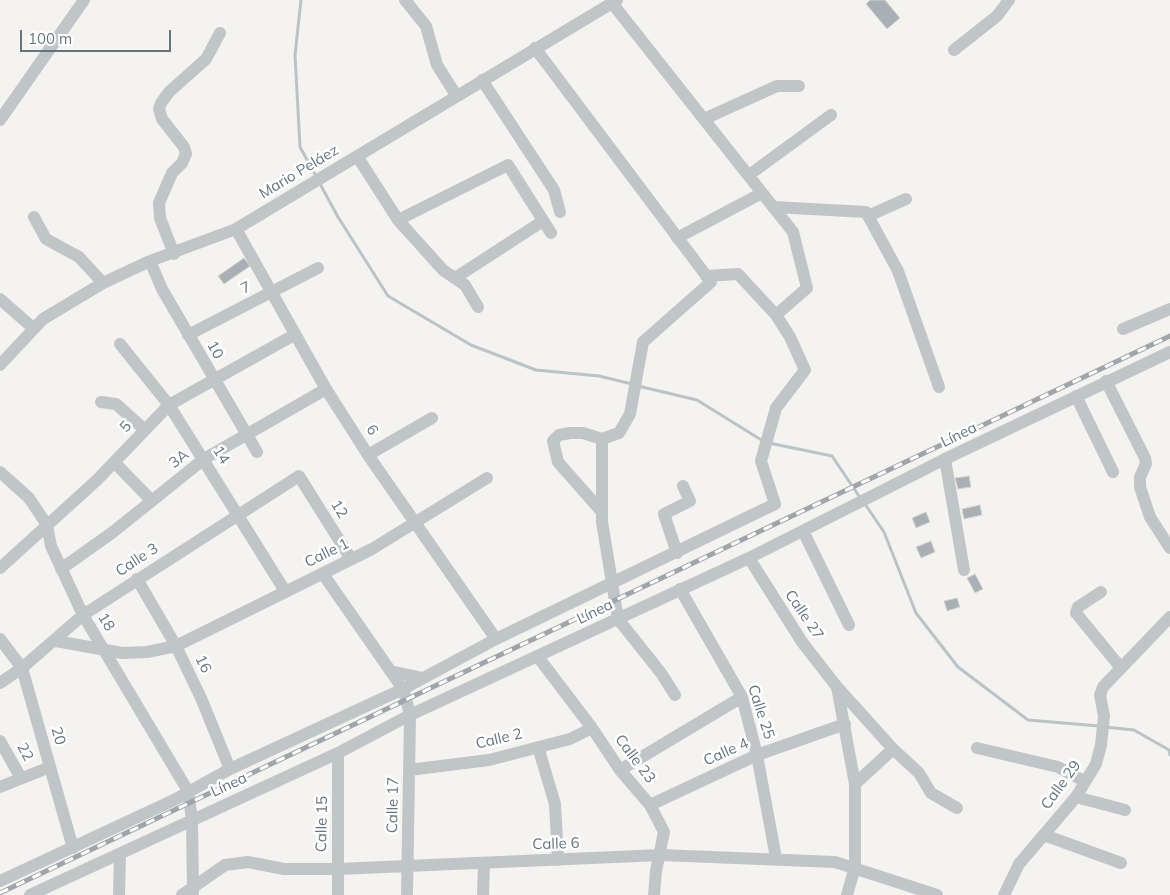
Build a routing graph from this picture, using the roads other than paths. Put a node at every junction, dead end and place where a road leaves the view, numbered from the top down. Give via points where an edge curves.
1 (84, 0) edge
2 (405, 0) edge
3 (1009, 0) edge
4 (615, 2) edge
5 (220, 33) dead end
6 (535, 48) junction
7 (954, 50) dead end
8 (482, 80) junction
9 (799, 86) dead end
10 (456, 95) junction
11 (832, 116) dead end
12 (704, 119) junction
13 (0, 120) edge
14 (357, 156) junction
15 (748, 176) junction
16 (762, 193) junction
17 (906, 199) dead end
18 (774, 207) junction
19 (560, 212) dead end
20 (868, 216) junction
21 (34, 217) dead end
22 (398, 220) junction
23 (543, 221) junction
24 (236, 229) junction
25 (551, 233) dead end
26 (677, 238) junction
27 (174, 254) junction
28 (150, 261) junction
29 (318, 268) dead end
30 (706, 276) junction
31 (455, 278) junction
32 (103, 282) junction
33 (272, 293) junction
34 (0, 299) edge
35 (478, 307) dead end
36 (1170, 309) edge
37 (776, 315) junction
38 (34, 328) junction
39 (1123, 329) dead end
40 (188, 335) junction
41 (294, 335) junction
42 (120, 344) dead end
43 (1170, 352) edge
44 (0, 365) edge
45 (213, 379) junction
46 (1106, 381) junction
47 (939, 387) dead end
48 (326, 389) junction
49 (1076, 396) junction
50 (101, 402) dead end
51 (169, 405) junction
52 (432, 418) dead end
53 (145, 430) junction
54 (246, 435) junction
55 (602, 439) junction
56 (257, 452) dead end
57 (368, 454) junction
58 (204, 459) junction
59 (945, 459) junction
60 (114, 462) junction
61 (0, 472) edge
62 (1113, 472) dead end
63 (299, 476) joint
64 (487, 478) dead end
65 (683, 486) dead end
66 (152, 501) junction
67 (602, 512) junction
68 (238, 516) junction
69 (416, 522) junction
70 (48, 524) junction
71 (803, 531) junction
72 (1170, 548) edge
73 (677, 553) junction
74 (749, 558) junction
75 (351, 560) junction
76 (0, 568) edge
77 (61, 569) junction
78 (964, 570) dead end
79 (322, 574) junction
80 (137, 579) junction
81 (612, 582) junction
82 (680, 589) junction
83 (285, 591) junction
84 (1101, 592) dead end
85 (83, 615) junction
86 (1170, 617) edge
87 (618, 619) junction
88 (849, 625) dead end
89 (0, 639) edge
90 (496, 639) junction
91 (56, 641) junction
92 (176, 646) junction
93 (105, 651) junction
94 (538, 657) junction
95 (22, 668) junction
96 (1121, 668) junction
97 (390, 671) junction
98 (423, 678) junction
99 (0, 682) edge
100 (837, 687) junction
101 (403, 689) junction
102 (675, 695) dead end
103 (742, 697) junction
104 (410, 715) junction
105 (845, 724) junction
106 (592, 728) junction
107 (0, 741) edge
108 (538, 747) junction
109 (977, 748) dead end
110 (892, 749) junction
111 (338, 753) junction
112 (757, 755) junction
113 (50, 767) junction
114 (230, 769) junction
115 (410, 770) junction
116 (620, 770) junction
117 (21, 778) junction
118 (1084, 781) junction
119 (854, 784) junction
120 (0, 787) edge
121 (188, 791) junction
122 (1076, 797) junction
123 (650, 805) junction
124 (957, 808) dead end
125 (1125, 810) dead end
126 (192, 820) junction
127 (1044, 835) junction
128 (73, 848) junction
129 (120, 854) junction
130 (661, 855) junction
131 (776, 858) junction
132 (558, 860) junction
133 (484, 863) junction
134 (1121, 863) dead end
135 (408, 866) junction
136 (856, 867) junction
137 (338, 869) junction
138 (0, 881) edge
139 (193, 890) edge
140 (37, 894) edge
141 (119, 895) edge
142 (182, 895) edge
143 (338, 895) edge
144 (407, 895) edge
145 (483, 895) edge
146 (654, 895) edge
147 (847, 895) edge
148 (937, 895) edge
149 (1004, 895) edge

1 - 13 street
2 - 10 street via 426,26 437,65
3 - 7 street via 997,16
4 - 6 street, Mario Peláez
4 - 12 street
5 - 27 street via 206,59 161,103 162,119 186,154 172,173 159,203 160,218
6 - 8 street, Mario Peláez
6 - 26 street
8 - 10 street, Mario Peláez
8 - 19 street via 554,190
9 - 12 street via 777,86
10 - 14 street, Mario Peláez
11 - 15 street
12 - 15 street
14 - 22 street
14 - 24 street, Mario Peláez
15 - 16 street
16 - 18 street
16 - 26 street
17 - 20 street
18 - 20 street via 866,212
18 - 37 street via 793,232 807,288
20 - 47 street via 898,270
21 - 32 street via 46,239 79,257
22 - 23 street via 508,165
22 - 31 street via 443,270
23 - 25 street
23 - 31 street
24 - 27 street, Mario Peláez
24 - 33 street, 6
26 - 30 street
27 - 28 street, Mario Peláez
28 - 32 street, Mario Peláez
28 - 40 street, 10
29 - 33 street, 7
30 - 37 street via 738,274
30 - 55 street via 711,282 643,342 625,426 620,433
31 - 35 street via 465,285
32 - 38 street, Mario Peláez
33 - 40 street, 7
33 - 41 street, 6
34 - 38 street
36 - 39 street
37 - 73 street, Línea via 805,370 776,408 761,461 776,504
38 - 44 street, Mario Peláez
40 - 45 street, 10
41 - 45 street, 5
41 - 48 street, 6
42 - 51 street, 14
43 - 46 street, Línea
45 - 51 street, 5
45 - 54 street, 10
46 - 49 street, Línea
46 - 72 street via 1145,458 1140,487 1150,518
48 - 54 street, 3A
48 - 57 street, 6
49 - 59 street, Línea
49 - 62 street
50 - 53 street via 116,404
51 - 53 street, 5
51 - 58 street, 14
52 - 57 street
53 - 60 street, 5
54 - 56 street, 10
54 - 58 street, 3A
55 - 67 street
55 - 67 street via 570,433 559,435 553,441 558,462
57 - 69 street, 6
58 - 66 street, 3A
58 - 68 street, 14
59 - 71 street, Línea
59 - 78 street
60 - 66 street
60 - 70 street, 5
61 - 70 street, 18 via 29,498
63 - 68 street, Calle 3
63 - 75 street, 12
64 - 69 street, Calle 1
65 - 73 street via 690,501 664,514
66 - 77 street, 3A
67 - 81 street
68 - 80 street, Calle 3
68 - 83 street, 14
69 - 75 street, Calle 1
69 - 90 street, 6
70 - 76 street, 5
70 - 77 street, 18 via 51,546
71 - 74 street, Línea
71 - 88 street
73 - 81 street, Línea
74 - 82 street, Línea
74 - 100 street, Calle 27 via 802,642
75 - 79 street, Calle 1
77 - 85 street, 18
79 - 83 street, Calle 1
79 - 97 street
80 - 85 street, Calle 3
80 - 92 street, 16
81 - 87 street
81 - 90 street, Línea
82 - 87 street, Línea
82 - 103 street, Calle 25
83 - 92 street, Calle 1
84 - 96 street via 1078,607 1076,613
85 - 91 street, Calle 3
85 - 93 street, 18
86 - 96 street, Calle 29
87 - 94 street, Línea
87 - 102 street
89 - 95 street, 20
90 - 98 street, Línea
91 - 93 street, Calle 1
91 - 95 street, Calle 3
92 - 93 street, Calle 1 via 147,652
92 - 114 street, 16
93 - 121 street, 18
94 - 104 street, Línea
94 - 106 street, Calle 23
95 - 99 street, Calle 3
95 - 113 street, 20
96 - 118 street, Calle 29 via 1103,687 1100,695 1104,716 1101,746 1096,764
97 - 98 street
97 - 101 street
98 - 101 street, Línea
100 - 105 street, Calle 27
100 - 110 street, Calle 27
101 - 104 street
101 - 114 street, Línea
103 - 112 street, Calle 25
103 - 116 street
104 - 111 street, Línea
104 - 115 street, Calle 17
105 - 112 street, Calle 4
105 - 119 street, Calle 27
106 - 108 street, Calle 2 via 570,739
106 - 116 street, Calle 23
107 - 117 street, 22
108 - 115 street, Calle 2 via 489,760
108 - 132 street via 555,804
109 - 118 street via 1058,767
110 - 119 street
110 - 124 street, Calle 27 via 919,773 931,793
111 - 126 street, Línea
111 - 137 street, Calle 15
112 - 123 street, Calle 4
112 - 131 street, Calle 25
113 - 117 street
113 - 128 street, 20
114 - 121 street, Línea
115 - 135 street, Calle 17
116 - 123 street, Calle 23
117 - 120 street
118 - 122 street, Calle 29
119 - 136 street, Calle 27
121 - 126 street
121 - 128 street, Línea
122 - 125 street
122 - 127 street, Calle 29
123 - 130 street, Calle 23 via 664,832
126 - 129 street, Línea
126 - 139 street
127 - 134 street
127 - 149 street, Calle 29 via 1018,864
128 - 138 street, Línea
129 - 140 street, Línea
129 - 141 street
130 - 131 street, Calle 6
130 - 132 street, Calle 6
130 - 146 street, Calle 23
131 - 136 street, Calle 6 via 835,862
132 - 133 street, Calle 6
133 - 135 street, Calle 6
133 - 145 street
135 - 137 street, Calle 6
135 - 144 street, Calle 17
136 - 147 street, Calle 27
136 - 148 street, Calle 6
137 - 139 street, Calle 6 via 284,869 248,862 225,865
137 - 143 street, Calle 15
139 - 142 street, Calle 6

